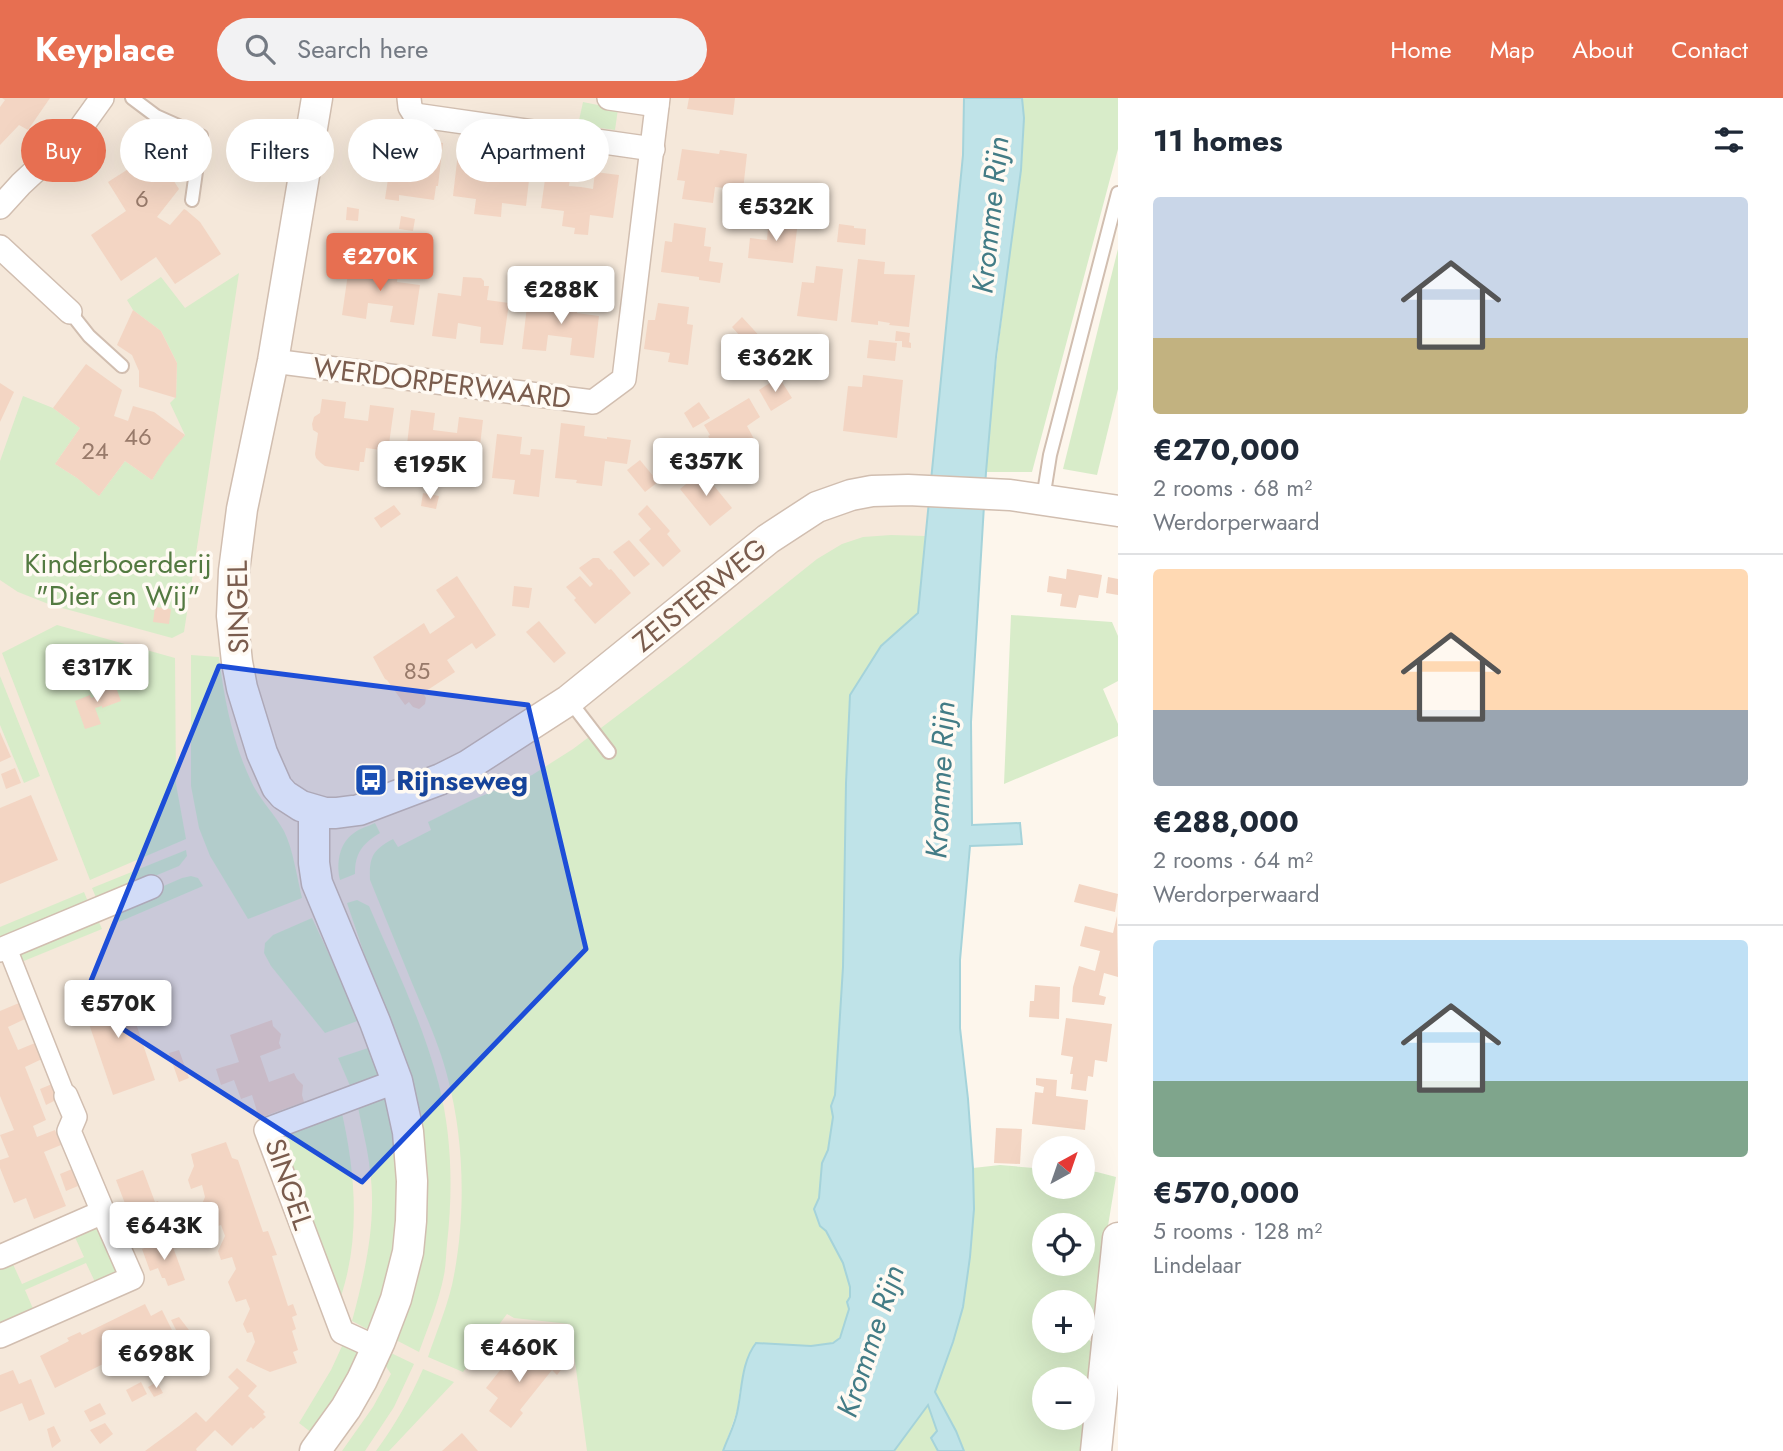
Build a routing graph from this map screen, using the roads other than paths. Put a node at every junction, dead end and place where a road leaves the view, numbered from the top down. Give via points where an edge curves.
1 (102, 98) edge
2 (132, 98) edge
3 (317, 98) edge
4 (409, 98) edge
5 (609, 98) edge
6 (658, 102) edge
7 (653, 149) junction
8 (1118, 193) edge
9 (192, 200) dead end
10 (0, 207) edge
11 (0, 247) edge
12 (70, 312) joint
13 (273, 361) junction
14 (122, 366) dead end
15 (1043, 499) junction
16 (1118, 511) edge
17 (569, 700) junction
18 (609, 752) dead end
19 (314, 811) junction
20 (151, 887) dead end
21 (3, 948) edge
22 (397, 1081) junction
23 (66, 1096) joint
24 (103, 1212) junction
25 (1118, 1238) edge
26 (0, 1257) edge
27 (0, 1336) edge
28 (377, 1348) junction
29 (315, 1451) edge
30 (1096, 1451) edge

1 - 10 street via 79,130
2 - 9 lane via 156,116 201,136
3 - 13 street, SINGEL
4 - 7 street via 415,114
5 - 6 street, WERDORPERWAARD
6 - 7 street, WERDORPERWAARD
7 - 13 street, WERDORPERWAARD via 624,379 593,402
8 - 15 lane via 1050,455
11 - 12 street
12 - 14 lane
13 - 19 street, SINGEL via 242,509 232,616 242,688 266,764 284,795
15 - 16 street, ZEISTERWEG
15 - 17 street, ZEISTERWEG via 872,491 817,507 768,539
17 - 18 lane
17 - 19 street, ZEISTERWEG via 441,779 359,810
19 - 22 street via 317,883
20 - 21 street
21 - 23 street
22 - 28 street via 408,1132 411,1221 396,1299
22 - 28 street, SINGEL via 266,1129 342,1332
23 - 24 street via 75,1117 69,1131
24 - 26 street
24 - 27 street via 132,1278
25 - 30 street
28 - 29 street via 346,1408

